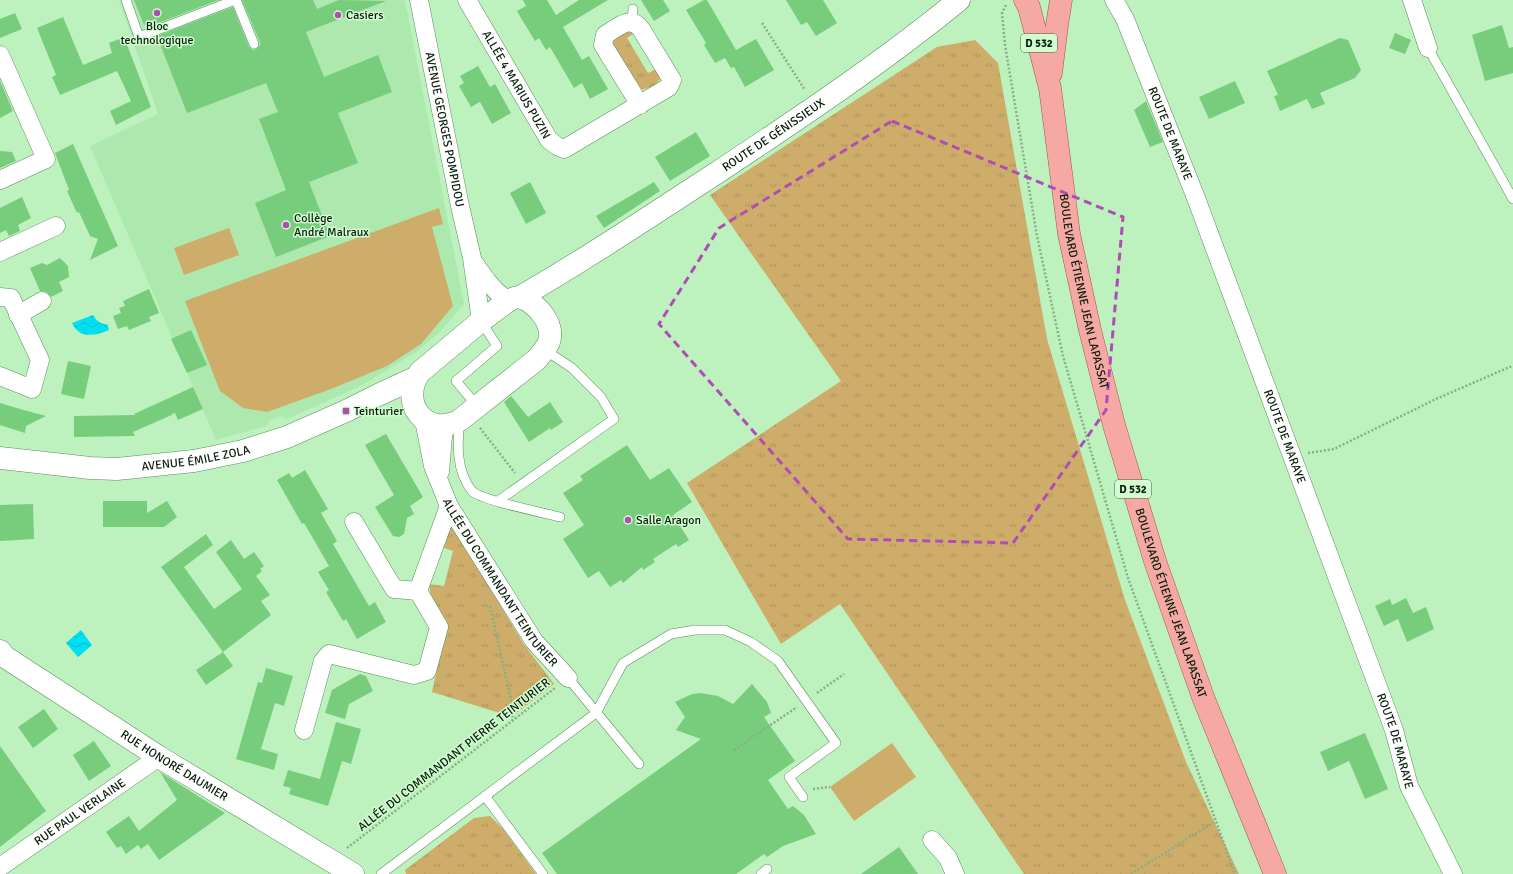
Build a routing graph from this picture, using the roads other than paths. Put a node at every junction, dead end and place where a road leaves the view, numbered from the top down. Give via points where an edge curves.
1 (126, 0) edge
2 (235, 0) edge
3 (419, 0) edge
4 (467, 0) edge
5 (960, 0) edge
6 (1026, 0) edge
7 (1061, 0) edge
8 (1114, 0) edge
9 (1412, 0) edge
10 (254, 44) dead end
11 (1428, 48) joint
12 (0, 55) edge
13 (1050, 88) junction
14 (640, 105) junction
15 (0, 180) edge
16 (1513, 199) edge
17 (56, 226) dead end
18 (0, 252) edge
19 (472, 258) junction
20 (581, 262) junction
21 (0, 297) edge
22 (514, 299) junction
23 (42, 301) dead end
24 (18, 315) junction
25 (543, 315) junction
26 (481, 321) junction
27 (545, 350) junction
28 (0, 376) edge
29 (415, 378) junction
30 (380, 394) junction
31 (478, 407) junction
32 (419, 413) junction
33 (453, 423) junction
34 (0, 458) edge
35 (440, 481) junction
36 (498, 501) junction
37 (449, 506) junction
38 (560, 517) dead end
39 (354, 522) dead end
40 (418, 591) junction
41 (2, 657) edge
42 (568, 678) joint
43 (596, 713) junction
44 (304, 730) dead end
45 (159, 757) junction
46 (639, 764) dead end
47 (485, 796) junction
48 (803, 797) dead end
49 (932, 840) dead end
50 (0, 867) edge
51 (344, 868) edge
52 (381, 874) edge
53 (542, 874) edge
54 (955, 874) edge
55 (1275, 874) edge
56 (1453, 874) edge

1 - 2 lane via 139,37
2 - 10 lane
3 - 19 street, AVENUE GEORGES POMPIDOU
4 - 14 street, ALLÉE 4 MARIUS PUZIN via 549,140 557,146 564,149
5 - 20 main road, ROUTE DE GÉNISSIEUX via 815,108
6 - 13 main road, BOULEVARD ÉTIENNE JEAN LAPASSAT / D 532
7 - 13 main road, BOULEVARD ÉTIENNE JEAN LAPASSAT / D 532
8 - 56 street, ROUTE DE MARAYE via 1125,19 1196,198 1394,730 1409,786
9 - 11 street
11 - 16 lane
12 - 15 street via 46,159
13 - 55 main road, BOULEVARD ÉTIENNE JEAN LAPASSAT / D 532 via 1069,234 1114,426 1155,561 1203,697
14 - 14 street, ALLÉE 4 MARIUS PUZIN via 669,87 672,80 632,15 626,22 605,35 604,45
17 - 18 street
19 - 22 street, AVENUE GEORGES POMPIDOU via 486,281 498,294
19 - 26 street, AVENUE GEORGES POMPIDOU
20 - 22 main road, ROUTE DE GÉNISSIEUX
20 - 25 main road, ROUTE DE GÉNISSIEUX via 559,287
21 - 24 street via 10,298
22 - 25 main road via 535,305
22 - 26 main road, ROUTE DE GÉNISSIEUX
23 - 24 street
24 - 28 street via 40,360 32,389
25 - 27 main road via 548,326 549,340
26 - 29 main road, ROUTE DE GÉNISSIEUX
26 - 31 lane via 497,346 456,381
27 - 31 main road
27 - 36 lane via 572,368 597,392 614,419
29 - 30 main road, ROUTE DE GÉNISSIEUX
29 - 32 main road via 412,398
30 - 32 main road via 404,400
30 - 34 main road, AVENUE ÉMILE ZOLA via 346,412 287,437 243,451 194,461 117,469
31 - 33 main road
32 - 33 main road via 438,426
32 - 35 street, ALLÉE DU COMMANDANT TEINTURIER via 433,466
33 - 35 street, ALLÉE DU COMMANDANT TEINTURIER via 443,436
33 - 36 lane via 458,460 465,479 473,492
35 - 37 street, ALLÉE DU COMMANDANT TEINTURIER
36 - 38 lane
37 - 40 street
37 - 42 street, ALLÉE DU COMMANDANT TEINTURIER via 534,641
39 - 40 street via 394,588
40 - 44 street via 438,628 427,671 414,674 329,654 323,661
41 - 45 main road, RUE HONORÉ DAUMIER
42 - 43 lane
43 - 46 lane
43 - 47 lane
43 - 48 lane via 623,663 671,634 695,630 726,630 778,661 836,742 789,777
45 - 50 street, RUE PAUL VERLAINE
45 - 51 main road, RUE HONORÉ DAUMIER
47 - 52 lane
47 - 53 lane
49 - 54 street via 948,858

